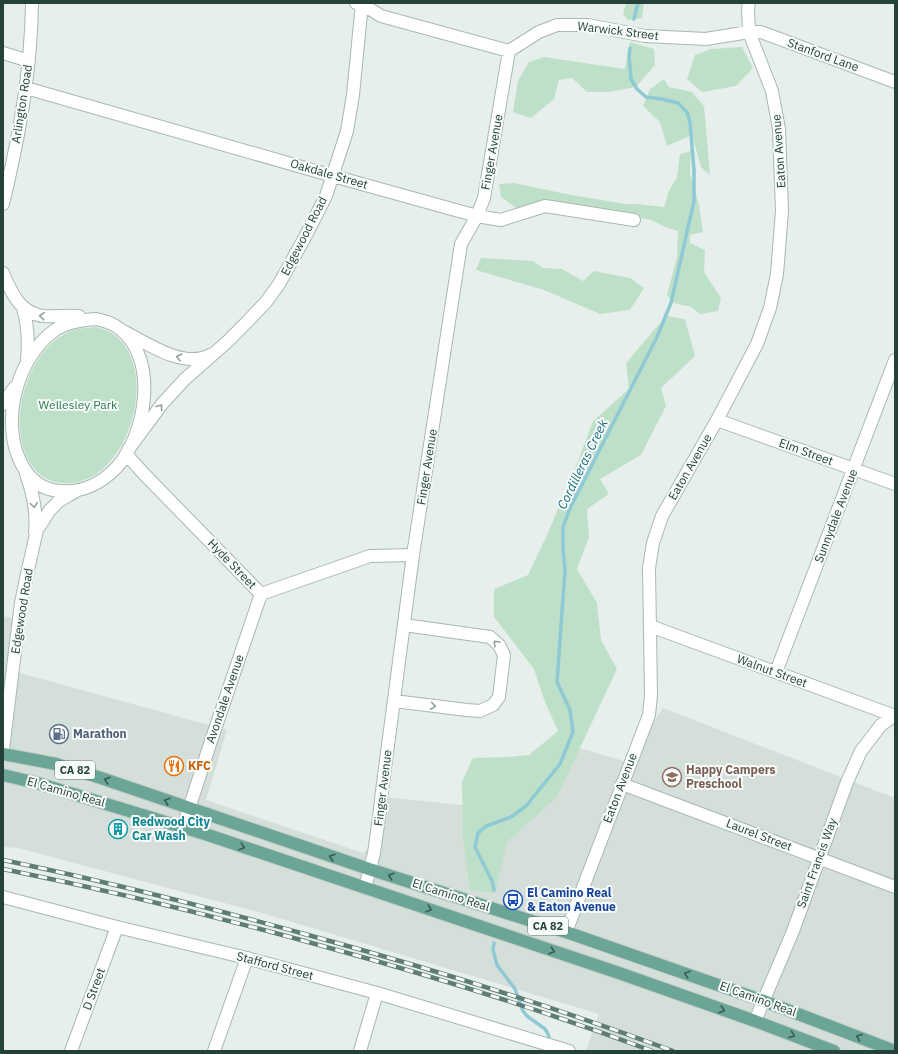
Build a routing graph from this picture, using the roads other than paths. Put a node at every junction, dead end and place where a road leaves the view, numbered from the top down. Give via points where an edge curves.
1 (32, 3) edge
2 (749, 3) edge
3 (360, 4) edge
4 (749, 32) junction
5 (509, 52) junction
6 (3, 53) edge
7 (29, 61) junction
8 (895, 82) edge
9 (26, 88) junction
10 (333, 176) junction
11 (3, 204) edge
12 (477, 216) junction
13 (634, 220) dead end
14 (3, 273) edge
15 (22, 308) junction
16 (109, 322) junction
17 (121, 330) junction
18 (216, 351) junction
19 (895, 360) edge
20 (26, 365) junction
21 (19, 380) junction
22 (3, 404) edge
23 (717, 420) junction
24 (3, 438) edge
25 (127, 452) junction
26 (17, 455) junction
27 (23, 468) junction
28 (853, 470) junction
29 (895, 484) edge
30 (81, 490) junction
31 (34, 544) junction
32 (413, 555) junction
33 (261, 594) junction
34 (404, 625) junction
35 (650, 626) junction
36 (776, 672) junction
37 (394, 700) junction
38 (895, 715) edge
39 (3, 749) edge
40 (3, 754) edge
41 (3, 775) edge
42 (622, 784) junction
43 (190, 808) junction
44 (183, 827) junction
45 (820, 858) junction
46 (370, 869) junction
47 (895, 887) edge
48 (365, 888) junction
49 (3, 897) edge
50 (117, 927) junction
51 (566, 932) junction
52 (247, 958) junction
53 (377, 993) junction
54 (764, 1001) junction
55 (755, 1021) junction
56 (71, 1051) edge
57 (214, 1051) edge
58 (360, 1051) edge
59 (568, 1051) edge
60 (834, 1051) edge
61 (895, 1051) edge

1 - 7 street, Arlington Road
2 - 4 street, Eaton Avenue
3 - 5 street via 381,16
3 - 10 street, Edgewood Road via 351,113
4 - 5 street, Warwick Street via 706,39 645,36 588,25 557,25 539,32
4 - 8 street, Stanford Lane via 761,32
4 - 23 street, Eaton Avenue via 772,91 779,129 781,240 770,308 757,344
5 - 12 street, Finger Avenue via 484,198
6 - 7 street
7 - 9 street, Arlington Road
9 - 10 street, Oakdale Street
9 - 11 street, Arlington Road
10 - 12 street, Oakdale Street
10 - 18 street, Edgewood Road via 316,217 279,284 252,317
12 - 13 street, Oakdale Street via 501,220 545,206
12 - 32 street, Finger Avenue via 461,244
14 - 15 street
16 -> 15 street via 91,317 45,317
15 - 20 street via 27,322 29,345
16 - 17 street
16 - 20 street via 83,320 62,326 44,340
18 -> 17 street, Edgewood Road via 200,359 191,360 169,354
17 - 25 street via 131,340 137,352 144,380 143,408 139,425
25 -> 18 street, Edgewood Road via 169,396
19 - 28 street, Sunnydale Avenue
20 - 21 street
21 - 22 street
21 - 26 street via 14,396 11,426
23 - 28 street, Elm Street
23 - 35 street, Eaton Avenue via 662,516 653,542 649,568
24 - 26 street
25 - 30 street, Edgewood Road via 107,477
25 - 33 street, Hyde Street via 149,479
26 - 27 street, Edgewood Road
27 - 30 street via 42,486 55,491
27 -> 31 street, Edgewood Road via 32,492 36,517
28 - 29 street, Elm Street
28 - 36 street, Sunnydale Avenue
30 - 31 street, Edgewood Road via 59,501 50,510 38,530
31 - 39 street, Edgewood Road via 20,609
32 - 33 street, Hyde Street via 370,556
32 - 34 street, Finger Avenue
33 - 43 street, Avondale Avenue
34 - 37 street, Finger Avenue
37 -> 34 street via 480,711 493,705 499,697 504,655 499,645 490,637
35 - 36 street, Walnut Street
35 - 42 street, Eaton Avenue via 649,715
36 - 38 street, Walnut Street
37 - 46 street, Finger Avenue
38 - 45 street, Saint Francis Way via 881,725 861,751
43 -> 40 main road, El Camino Real / CA 82 via 61,766
41 - 44 main road, El Camino Real / CA 82
42 - 45 street, Laurel Street
42 - 51 street, Eaton Avenue
43 - 44 street, Avondale Avenue
46 -> 43 main road, El Camino Real / CA 82
44 -> 48 main road, El Camino Real / CA 82
45 - 47 street, Laurel Street
45 - 54 street, Saint Francis Way
46 - 48 street, Finger Avenue
51 -> 46 main road, El Camino Real / CA 82
48 -> 55 main road, El Camino Real / CA 82
49 - 50 street, Stafford Street
50 - 52 street, Stafford Street
50 - 56 street, D Street
54 -> 51 main road, El Camino Real / CA 82
52 - 53 street, Stafford Street
52 - 57 street
53 - 58 street
53 - 59 street, Stafford Street
54 - 55 street, Saint Francis Way
61 -> 54 main road, El Camino Real / CA 82
55 -> 60 main road, El Camino Real / CA 82

